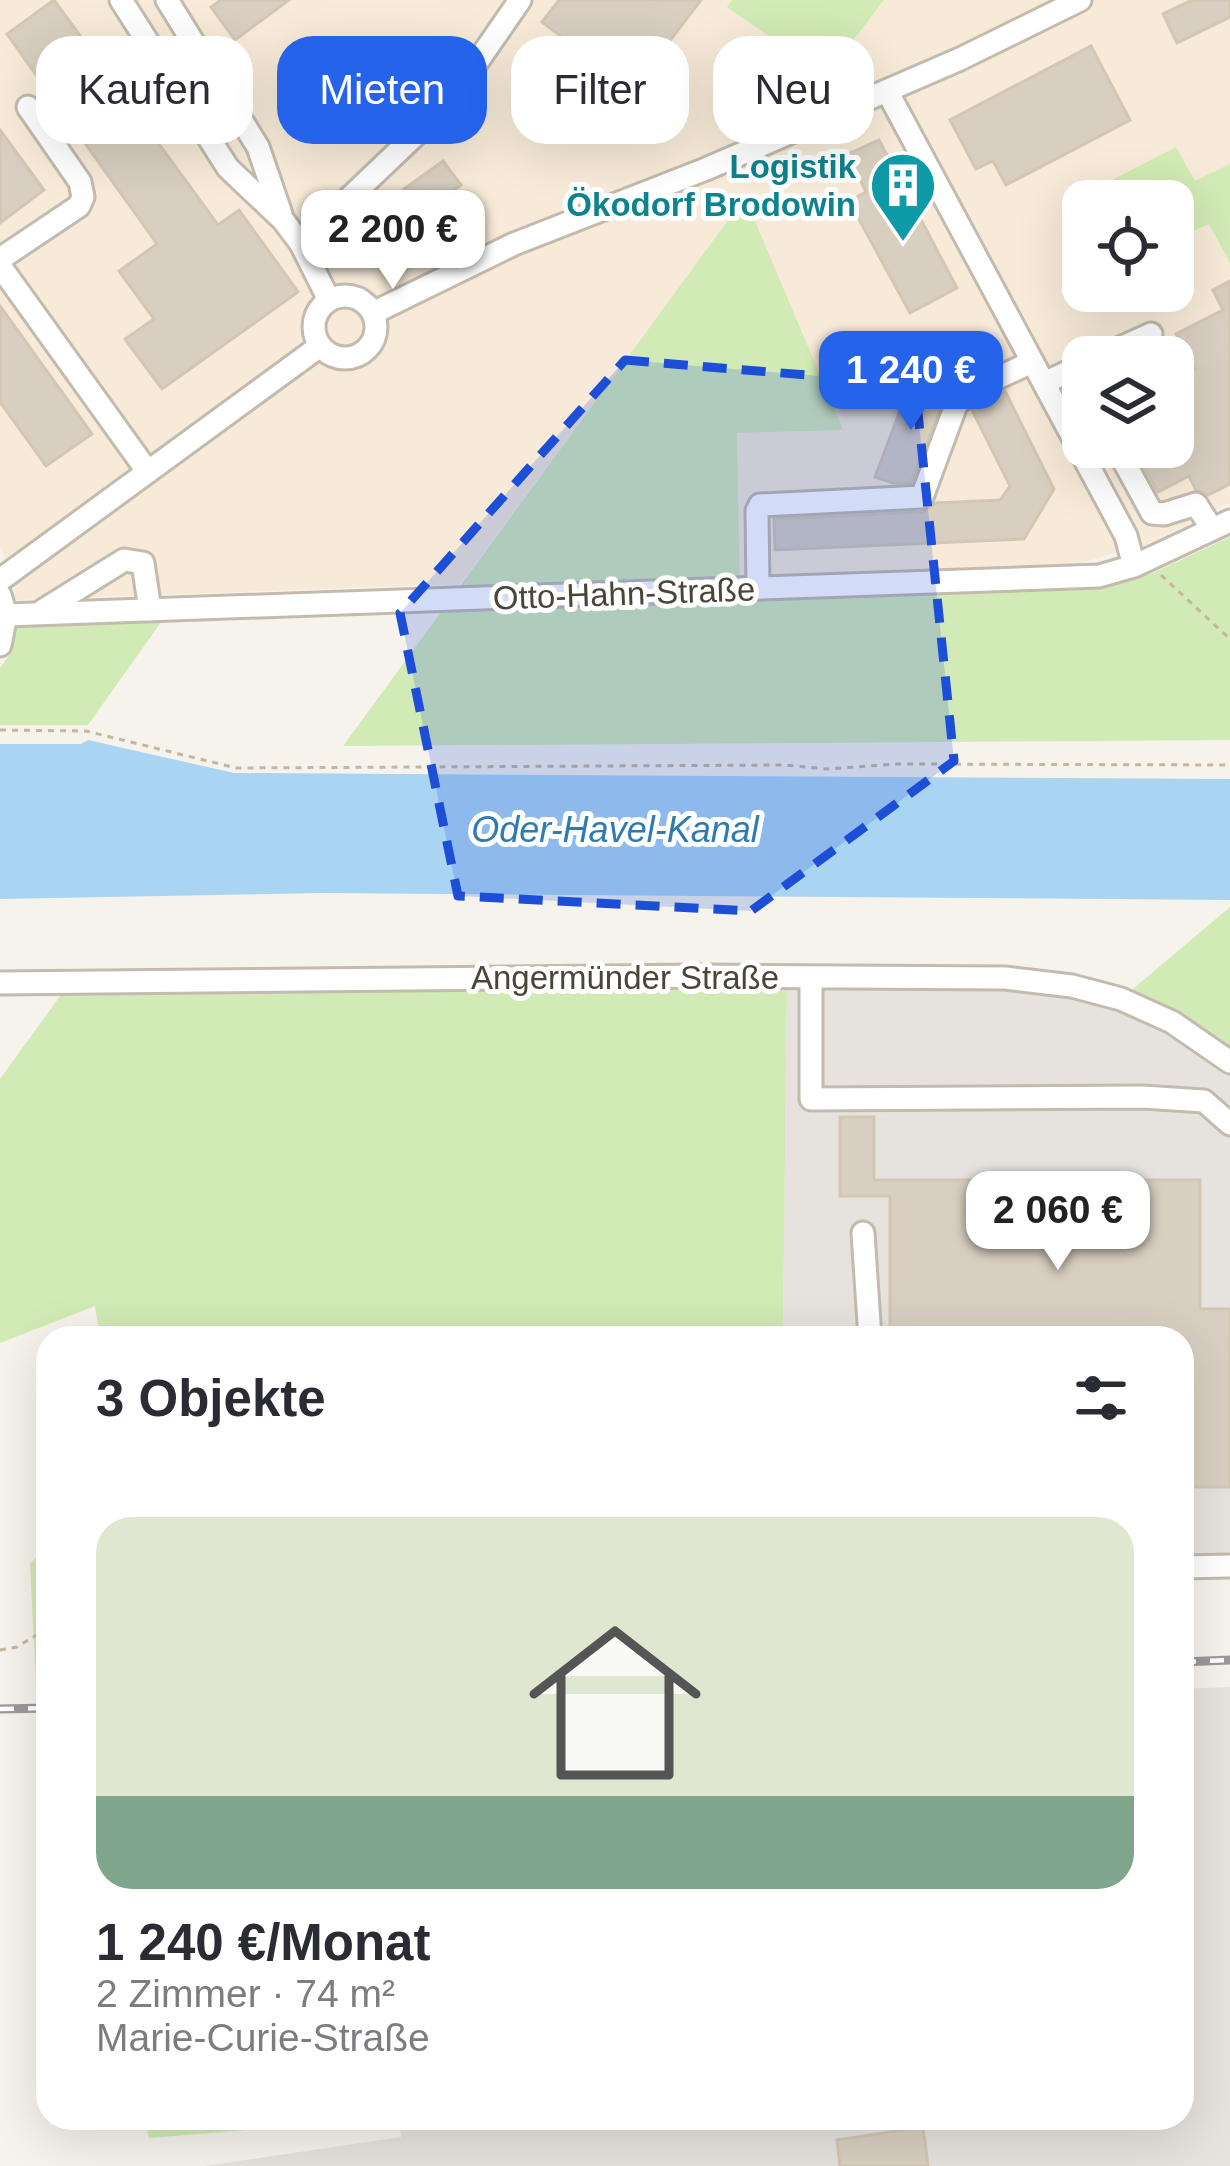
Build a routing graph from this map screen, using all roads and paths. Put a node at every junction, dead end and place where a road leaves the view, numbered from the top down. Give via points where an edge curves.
1 (121, 0) edge
2 (167, 0) edge
3 (520, 0) edge
4 (1080, 0) edge
5 (887, 92) junction
6 (28, 107) dead end
7 (259, 150) junction
8 (228, 168) junction
9 (283, 220) junction
10 (301, 244) junction
11 (0, 263) edge
12 (328, 301) junction
13 (373, 313) junction
14 (1151, 334) dead end
15 (1147, 336) edge
16 (320, 346) junction
17 (1032, 362) junction
18 (1062, 375) edge
19 (1043, 383) junction
20 (1127, 468) edge
21 (148, 472) junction
22 (1221, 525) edge
23 (1140, 564) junction
24 (0, 580) edge
25 (758, 588) junction
26 (3, 605) edge
27 (150, 610) junction
28 (37, 614) junction
29 (1230, 639) edge
30 (0, 645) edge
31 (0, 730) edge
32 (1230, 765) edge
33 (811, 977) junction
34 (0, 983) edge
35 (1230, 1062) edge
36 (1230, 1124) edge
37 (863, 1233) dead end
38 (869, 1326) edge
39 (1230, 1565) edge
40 (1194, 1566) edge
41 (36, 1635) edge
42 (0, 1650) edge

1 - 8 street
2 - 7 street
3 - 10 street via 449,103
4 - 5 street
5 - 13 street via 514,244
5 - 17 street
6 - 11 street via 80,182 82,197
7 - 8 street
7 - 9 street
8 - 9 street
9 - 10 street
10 - 12 street
11 - 21 street
12 - 13 street via 355,298
12 - 16 street via 315,319
13 - 16 street via 376,332 362,354 337,358
14 - 15 street
16 - 21 street
17 - 19 street
17 - 25 street via 964,395 922,496 760,505
18 - 19 street
19 - 23 street
20 - 22 street via 1152,513 1196,504
21 - 24 street
22 - 23 street, Otto-Hahn-Straße
23 - 25 street, Otto-Hahn-Straße via 1100,576
23 - 29 path
25 - 27 street, Otto-Hahn-Straße
26 - 28 street, Otto-Hahn-Straße
26 - 30 street, Otto-Hahn-Straße
27 - 28 street, Otto-Hahn-Straße
27 - 28 street via 143,563 124,560
31 - 32 path via 86,731 236,769
33 - 34 street, Angermünder Straße
33 - 35 street, Angermünder Straße via 1072,986 1158,1016
33 - 36 street via 811,1099 1143,1097 1204,1101
37 - 38 street
39 - 40 street
41 - 42 path

